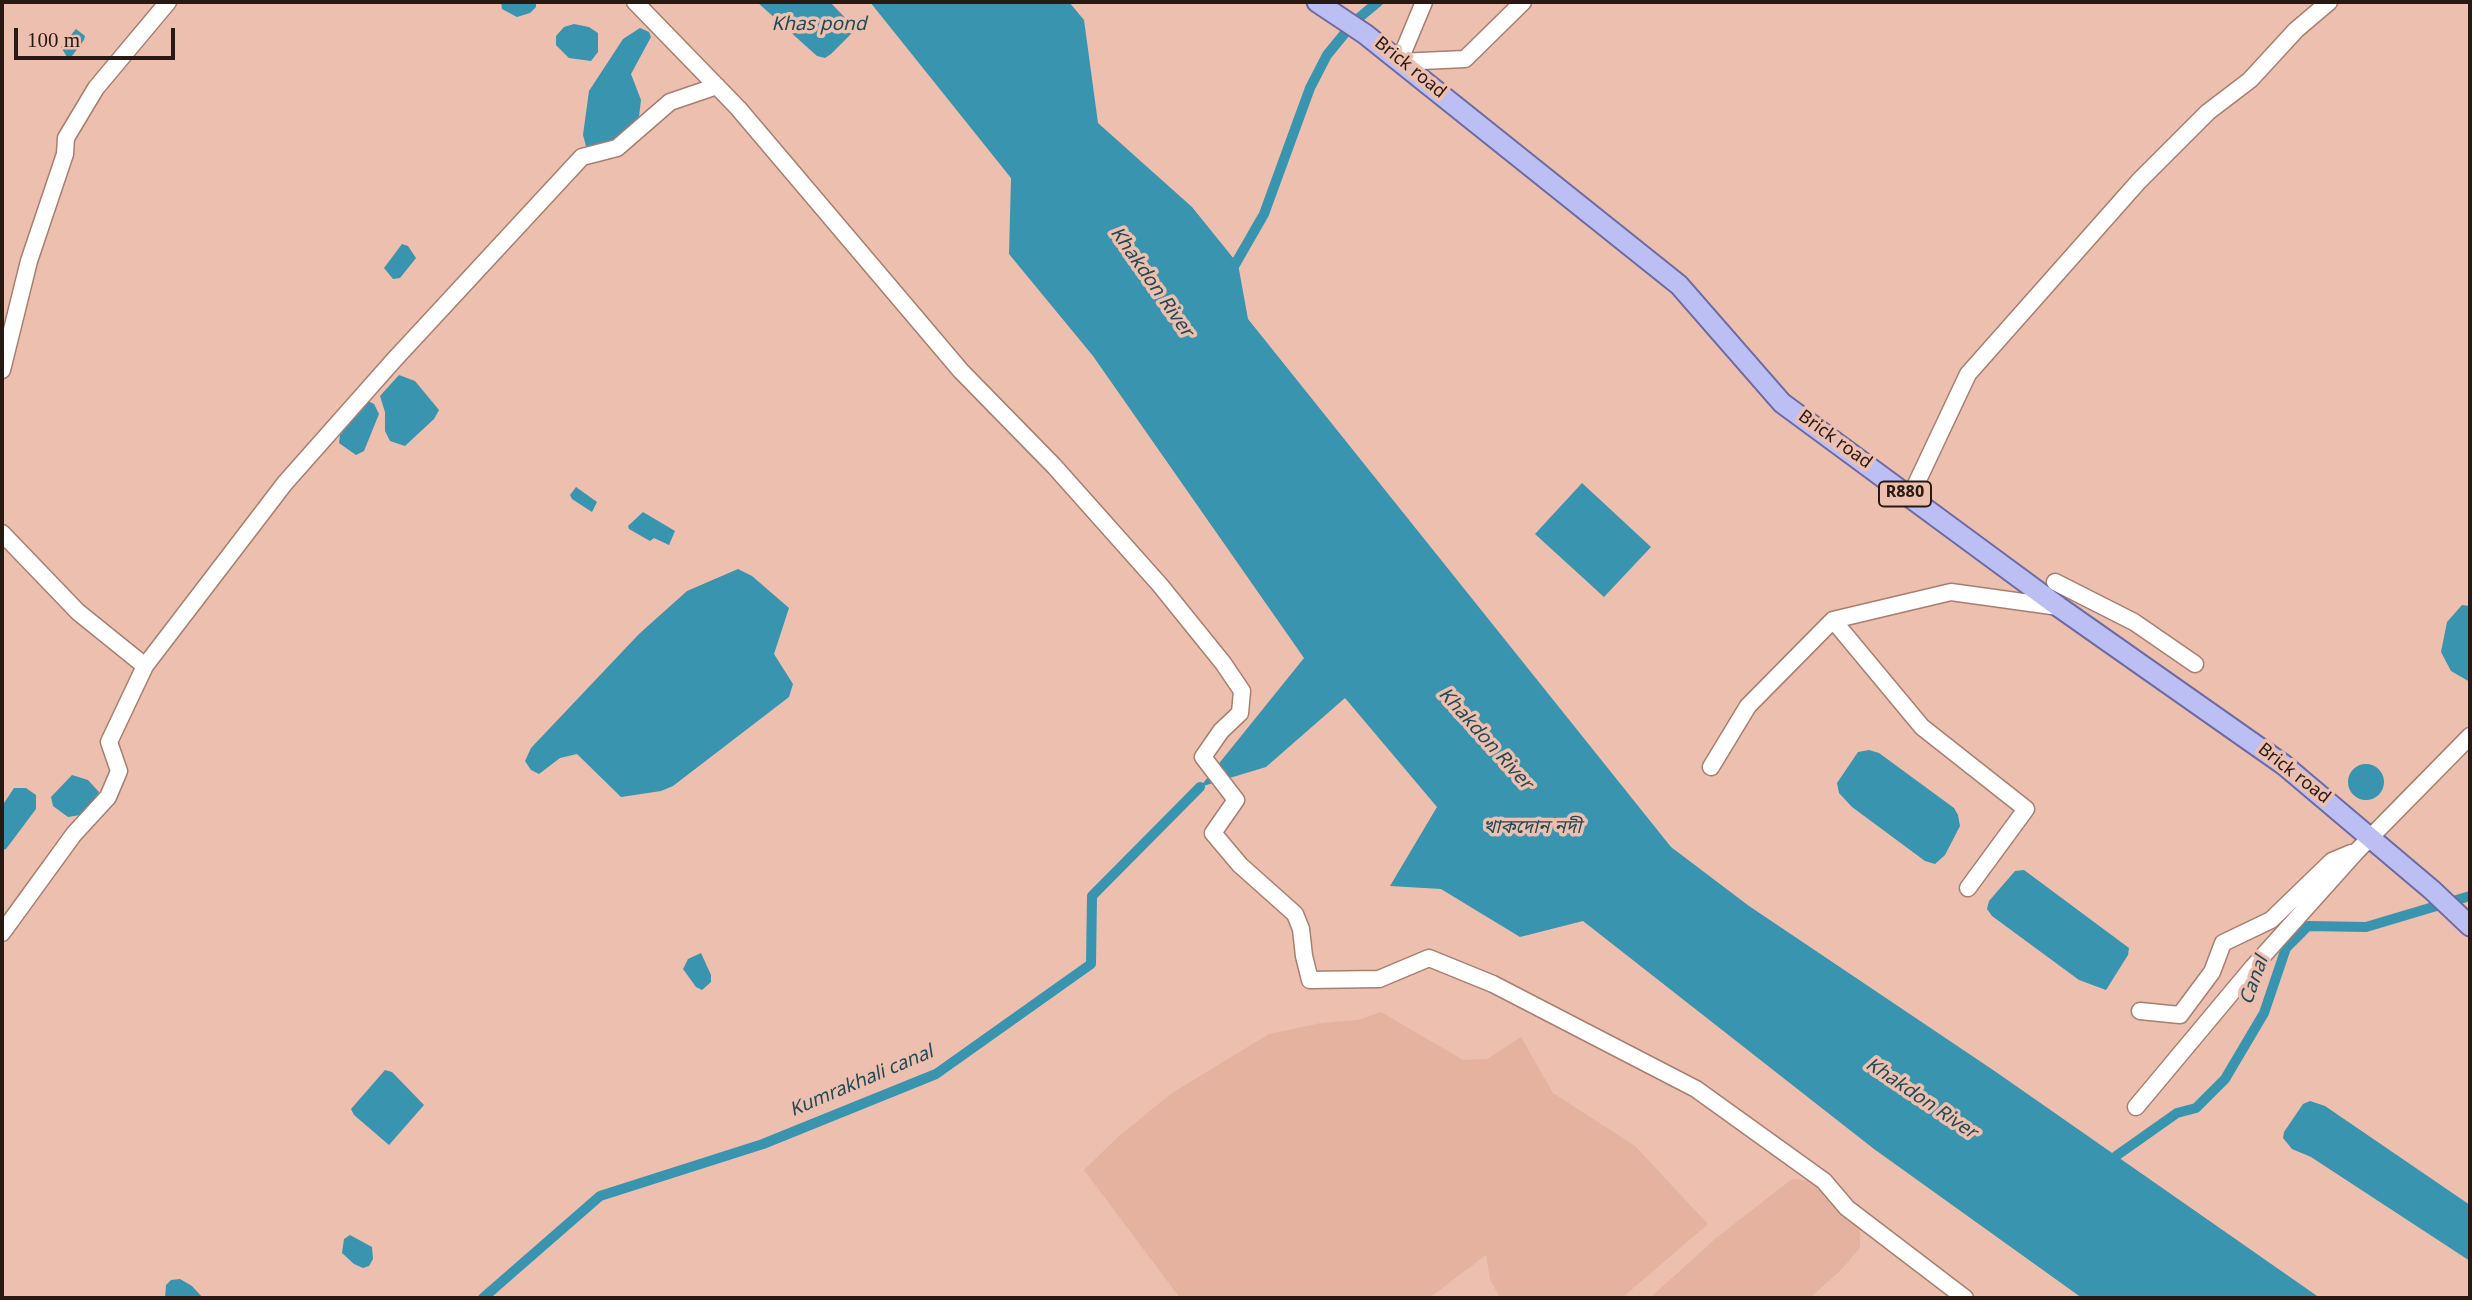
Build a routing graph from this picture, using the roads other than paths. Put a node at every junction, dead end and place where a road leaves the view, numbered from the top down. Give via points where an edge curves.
1 (168, 2) edge
2 (635, 2) edge
3 (1424, 2) edge
4 (1523, 2) edge
5 (2329, 2) edge
6 (1319, 3) edge
7 (1399, 62) junction
8 (717, 86) junction
9 (2, 370) edge
10 (1910, 498) junction
11 (2, 533) edge
12 (2055, 582) dead end
13 (2087, 598) junction
14 (2066, 612) junction
15 (1833, 620) junction
16 (2195, 664) dead end
17 (145, 666) junction
18 (2470, 736) edge
19 (1711, 767) dead end
20 (2363, 844) junction
21 (1968, 888) dead end
22 (2470, 926) edge
23 (2, 933) edge
24 (2140, 1011) dead end
25 (2136, 1107) dead end
26 (1965, 1298) edge

1 - 9 street via 96,88 65,138 65,154 29,261
2 - 8 street
3 - 7 street
4 - 7 street via 1465,59
5 - 10 street via 2139,181 1968,374
6 - 7 main road, Brick road / R880
7 - 10 main road, Brick road / R880 via 1679,285 1782,403
8 - 17 street via 670,102 617,148 582,157 285,483
8 - 26 street via 961,371 1160,585 1242,691 1240,713 1203,757 1236,800 1213,833 1295,914 1310,980 1379,979 1429,958 1493,984 1696,1089 1824,1181 1847,1208
10 - 14 main road, Brick road / R880
11 - 17 street via 78,612
12 - 13 street
13 - 14 street
13 - 16 street via 2134,622
14 - 15 street via 1951,592
14 - 20 main road, Brick road / R880 via 2284,765
15 - 19 street via 1748,706
15 - 21 street via 1922,727 2026,809
17 - 23 street via 109,742 119,771 108,797 74,834
18 - 20 street
20 - 22 main road, Brick road / R880
20 - 24 street via 2332,861 2271,920 2223,943 2212,972 2180,1015
20 - 25 street

